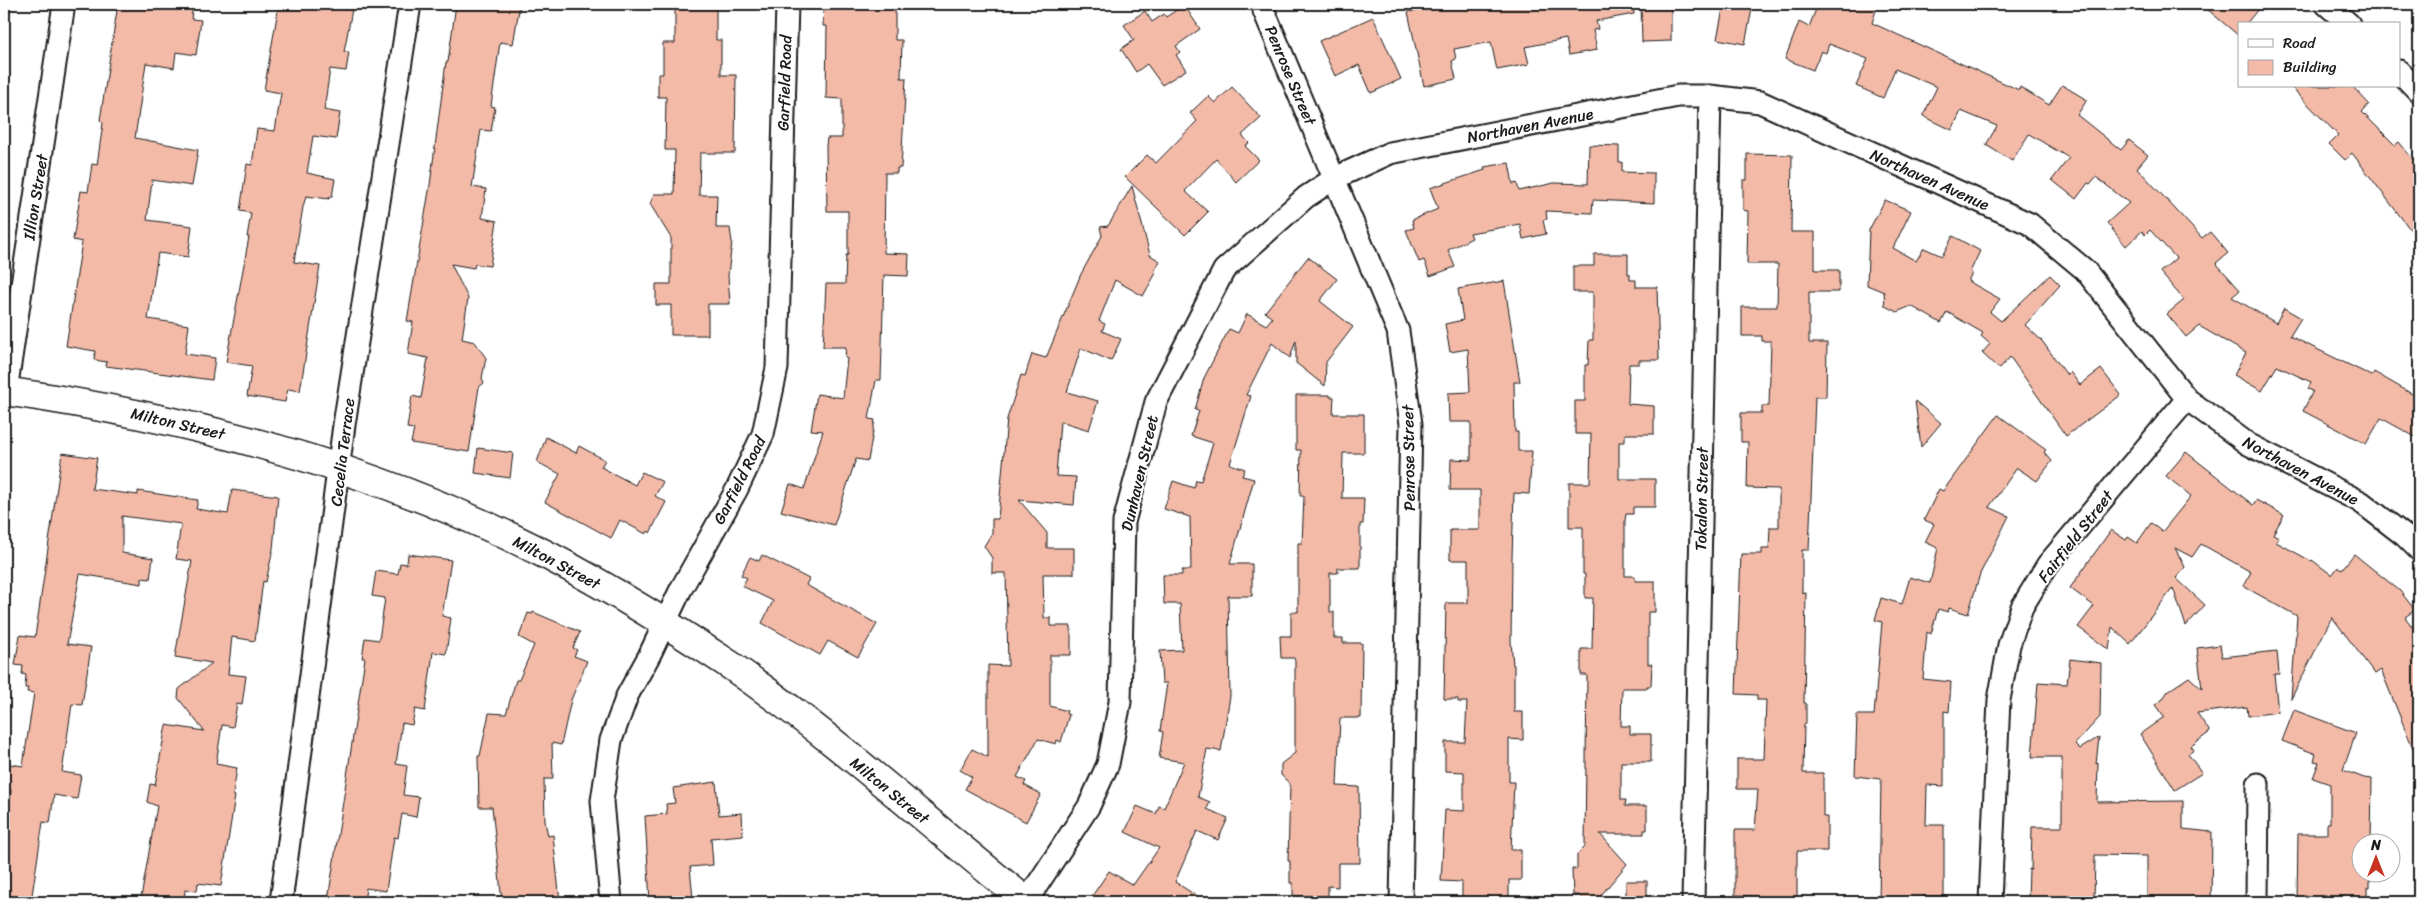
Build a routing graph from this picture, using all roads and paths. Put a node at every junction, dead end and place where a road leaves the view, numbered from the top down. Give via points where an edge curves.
1 (64, 4) edge
2 (410, 4) edge
3 (787, 4) edge
4 (2326, 4) edge
5 (1264, 11) dead end
6 (2347, 22) edge
7 (2400, 72) edge
8 (2419, 92) edge
9 (1710, 96) junction
10 (1335, 178) junction
11 (5, 391) edge
12 (2188, 399) junction
13 (339, 468) junction
14 (2419, 550) edge
15 (665, 623) junction
16 (2258, 784) dead end
17 (282, 902) edge
18 (611, 902) edge
19 (1026, 902) edge
20 (1401, 902) edge
21 (1693, 902) edge
22 (1990, 902) edge
23 (2256, 902) edge

1 - 11 street, Illion Street
2 - 13 street, Cecelia Terrace
3 - 15 street, Garfield Road via 776,368 764,434
4 - 6 street
5 - 10 street, Penrose Street
7 - 8 street
9 - 10 street, Northaven Avenue via 1678,96 1390,154
9 - 12 street, Northaven Avenue via 1760,102 2030,224 2085,270
9 - 21 street, Tokalon Street
10 - 19 street, Dunhaven Street via 1306,197 1224,270 1156,402 1124,522 1120,702 1108,764 1089,806
10 - 20 street, Penrose Street via 1398,331 1411,424
11 - 13 main road, Milton Street via 75,401 178,422
12 - 14 street, Northaven Avenue via 2248,444 2361,502
12 - 22 street, Fairfield Street via 2048,564 2022,607 2009,645 1999,700
13 - 15 main road, Milton Street via 422,498 527,545
13 - 17 street, Cecelia Terrace
15 - 18 street, Garfield Road via 626,696 611,740 602,801
15 - 19 main road, Milton Street via 805,720
16 - 23 street

